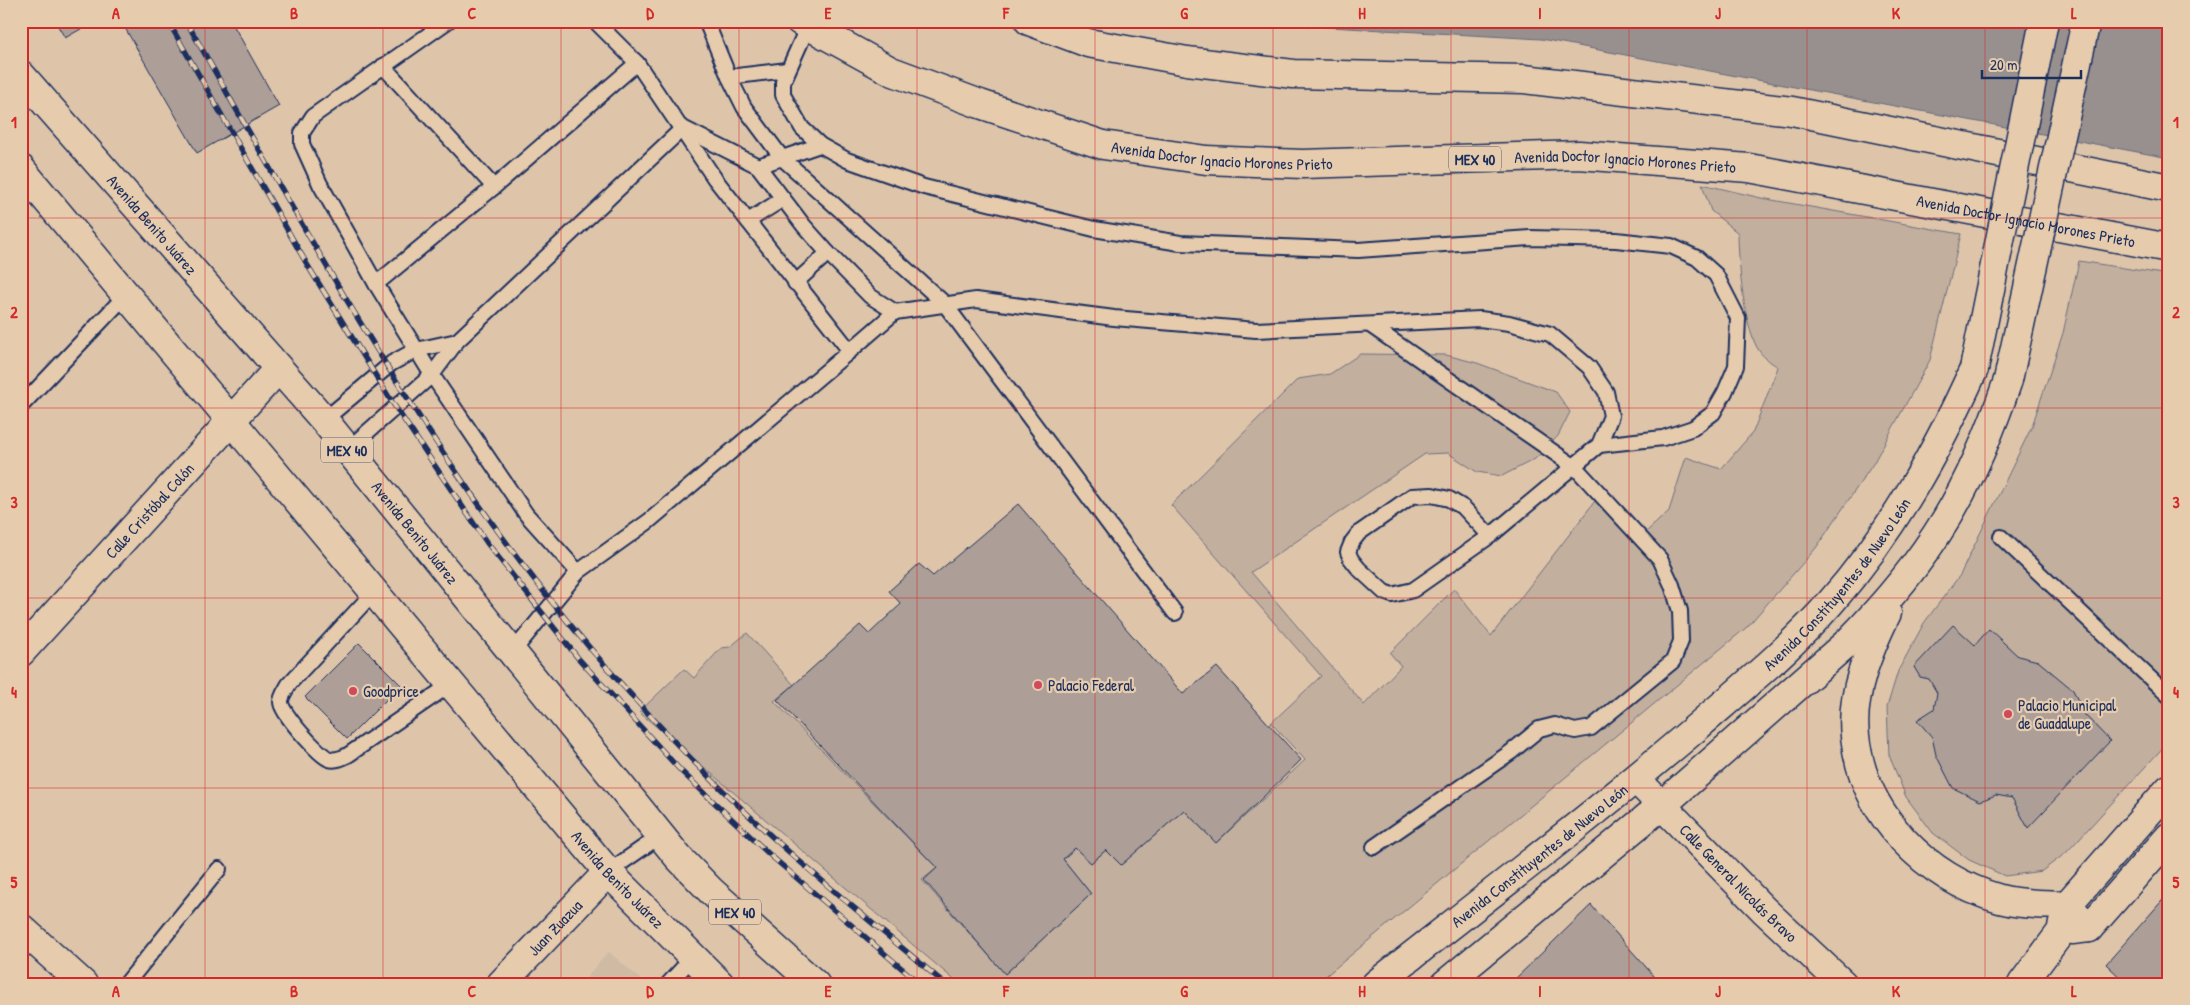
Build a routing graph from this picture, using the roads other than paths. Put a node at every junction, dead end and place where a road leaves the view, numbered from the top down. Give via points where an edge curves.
1 (448, 21) edge
2 (595, 21) edge
3 (706, 21) edge
4 (1029, 21) edge
5 (2044, 21) edge
6 (2086, 21) edge
7 (804, 23) edge
8 (637, 63) junction
9 (383, 66) junction
10 (787, 70) junction
11 (21, 75) edge
12 (729, 77) junction
13 (682, 128) junction
14 (820, 144) junction
15 (782, 158) junction
16 (758, 166) junction
17 (21, 169) edge
18 (494, 187) junction
19 (2169, 188) edge
20 (783, 199) junction
21 (748, 221) junction
22 (2169, 248) edge
23 (828, 253) junction
24 (795, 283) junction
25 (376, 284) junction
26 (126, 295) junction
27 (944, 303) junction
28 (895, 312) junction
29 (1370, 325) junction
30 (457, 341) junction
31 (416, 350) junction
32 (850, 351) junction
33 (278, 369) junction
34 (432, 375) junction
35 (21, 406) edge
36 (324, 420) junction
37 (231, 421) junction
38 (1599, 445) junction
39 (347, 450) junction
40 (1575, 467) junction
41 (1490, 536) junction
42 (2000, 537) dead end
43 (578, 572) junction
44 (1902, 585) junction
45 (374, 592) junction
46 (1176, 613) dead end
47 (21, 652) edge
48 (512, 654) junction
49 (451, 684) junction
50 (2169, 696) edge
51 (1636, 779) junction
52 (2169, 789) edge
53 (1661, 806) junction
54 (660, 836) junction
55 (2169, 837) edge
56 (1374, 847) dead end
57 (219, 869) dead end
58 (608, 872) junction
59 (2067, 905) junction
60 (21, 928) edge
61 (2089, 928) junction
62 (2061, 932) junction
63 (692, 958) junction
64 (82, 984) edge
65 (126, 984) edge
66 (501, 984) edge
67 (668, 984) edge
68 (720, 984) edge
69 (815, 984) edge
70 (1376, 984) edge
71 (1445, 984) edge
72 (1843, 984) edge
73 (2022, 984) edge

1 - 9 lane
2 - 8 lane
3 - 12 lane
4 - 19 main road via 1088,43 1187,61 1284,73 1524,79 1792,111
5 - 51 main road, Avenida Constituyentes de Nuevo León, bridge via 1974,368 1951,419 1920,476 1866,559 1832,601 1796,640
6 - 44 main road, bridge via 2008,380 1969,480 1943,527
7 - 10 lane
7 - 22 main road, Avenida Doctor Ignacio Morones Prieto / MEX 40 via 891,71 1103,145 1206,160 1303,164 1579,155 1749,168
8 - 13 lane
8 - 18 lane
9 - 18 lane
9 - 25 lane via 313,116 302,132 306,156
10 - 12 lane
10 - 14 lane via 783,95 802,128
11 - 33 main road, Avenida Benito Juárez / MEX 40
12 - 15 lane via 744,107
13 - 16 lane
13 - 21 lane via 714,178
13 - 30 lane
14 - 15 lane
14 - 38 lane via 847,160 924,187 1094,230 1180,243 1358,250 1530,238 1616,240 1671,246 1697,258 1716,275 1738,318 1736,366 1713,413 1693,428 1663,438
15 - 16 lane
15 - 27 lane
16 - 20 lane
17 - 26 main road, Avenida Benito Juárez
18 - 25 lane
20 - 21 lane
20 - 23 lane
21 - 24 lane
23 - 24 lane
23 - 28 lane via 870,296
24 - 32 lane
25 - 31 lane
26 - 35 lane
26 - 37 main road, Avenida Benito Juárez
27 - 28 lane
27 - 29 lane via 976,300 1114,318 1256,330
27 - 46 lane
28 - 32 lane
29 - 38 lane via 1480,319 1508,322 1550,334 1590,367 1606,392 1611,416
29 - 40 lane
30 - 31 lane
30 - 34 lane
31 - 34 lane
31 - 36 lane via 382,371
32 - 43 lane via 649,522
33 - 36 main road, Avenida Benito Juárez / MEX 40
33 - 37 main road, Calle Cristóbal Colón
34 - 39 lane
34 - 43 lane via 526,514
36 - 39 main road, Avenida Benito Juárez / MEX 40
37 - 45 main road, Avenida Benito Juárez
37 - 47 main road, Calle Cristóbal Colón
38 - 40 lane
39 - 48 main road, Avenida Benito Juárez / MEX 40
40 - 41 lane
40 - 56 lane via 1660,559 1680,611 1681,641 1674,661 1591,728 1576,731 1555,725 1540,728 1511,752
41 - 41 lane via 1464,508 1449,499 1432,494 1412,496 1359,533 1348,552 1359,569 1384,592 1392,595 1413,590
42 - 50 lane
43 - 48 lane
44 - 53 main road via 1848,642
44 - 59 main road via 1866,662 1855,713 1860,762 1875,800 1905,842 1953,880 2001,900
45 - 49 main road, Avenida Benito Juárez
45 - 49 lane via 289,684 281,702 282,710 323,756 338,759
48 - 54 main road, Avenida Benito Juárez / MEX 40
49 - 58 main road, Avenida Benito Juárez
51 - 53 main road, Calle General Nicolás Bravo
51 - 70 main road, Avenida Constituyentes de Nuevo León
52 - 59 main road
53 - 71 main road
53 - 72 main road, Calle General Nicolás Bravo
54 - 58 lane
54 - 69 main road, Avenida Benito Juárez / MEX 40 via 711,891
55 - 61 main road
57 - 65 lane
58 - 63 main road, Avenida Benito Juárez
58 - 66 main road, Juan Zuazua
59 - 61 main road
59 - 62 main road
60 - 64 main road
61 - 62 main road
62 - 73 main road
63 - 67 lane
63 - 68 main road, Avenida Benito Juárez

